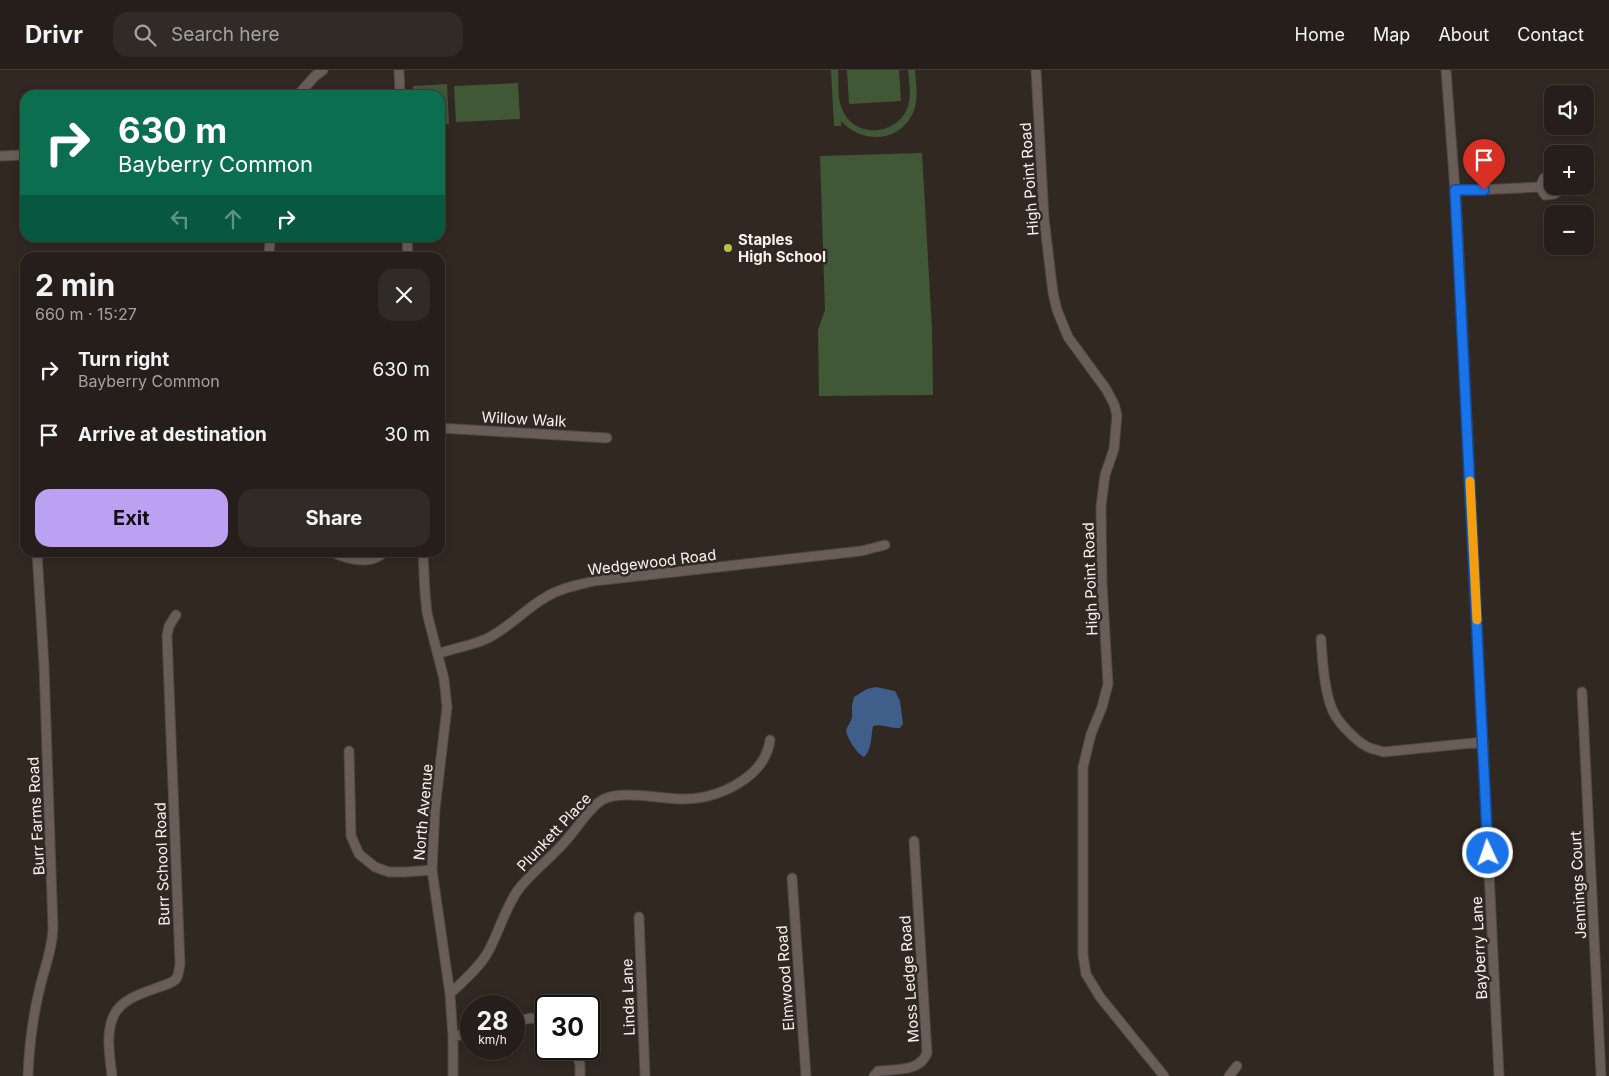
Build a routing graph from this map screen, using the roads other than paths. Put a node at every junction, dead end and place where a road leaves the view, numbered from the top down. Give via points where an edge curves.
1 (323, 70) edge
2 (399, 70) edge
3 (1036, 70) edge
4 (1446, 70) edge
5 (302, 90) edge
6 (400, 90) edge
7 (20, 155) edge
8 (0, 156) edge
9 (1544, 178) edge
10 (1540, 188) junction
11 (1455, 190) junction
12 (1544, 194) edge
13 (445, 428) edge
14 (607, 438) dead end
15 (885, 545) dead end
16 (37, 557) edge
17 (342, 557) edge
18 (377, 557) edge
19 (423, 557) edge
20 (176, 615) dead end
21 (1321, 639) dead end
22 (438, 654) junction
23 (1582, 692) dead end
24 (770, 740) dead end
25 (1483, 742) junction
26 (349, 750) dead end
27 (914, 841) dead end
28 (432, 870) junction
29 (792, 878) dead end
30 (639, 917) dead end
31 (450, 994) junction
32 (460, 1035) edge
33 (453, 1037) junction
34 (578, 1060) edge
35 (1237, 1066) dead end
36 (28, 1076) edge
37 (112, 1076) edge
38 (453, 1076) edge
39 (580, 1076) edge
40 (645, 1076) edge
41 (806, 1076) edge
42 (874, 1076) edge
43 (1164, 1076) edge
44 (1229, 1076) edge
45 (1499, 1076) edge
46 (1601, 1076) edge

1 - 5 street
2 - 6 street
3 - 43 street, High Point Road via 1044,218 1055,302 1068,337 1106,389 1117,415 1114,450 1105,475 1101,506 1107,689 1083,767 1083,955 1086,974 1100,997
4 - 11 street, Bayberry Lane
7 - 8 street
9 - 10 street
10 - 11 street
10 - 12 street
11 - 25 street, Bayberry Lane
13 - 14 street, Willow Walk
15 - 22 street, Wedgewood Road via 862,551 594,581 557,591 485,639
16 - 36 street, Burr Farms Road via 54,929 34,1019
17 - 18 street via 358,560
19 - 22 street, North Avenue via 427,613
20 - 37 street, Burr School Road via 167,636 180,964 173,982 137,996 117,1010 109,1034
21 - 25 street via 1330,703 1335,715 1367,747 1383,752
22 - 28 street, North Avenue via 447,707 435,809
23 - 46 street, Jennings Court
24 - 31 street, Plunkett Place via 769,751 752,774 740,784 719,792 686,799 617,795 601,800 562,846 517,890 488,953
25 - 45 street, Bayberry Lane
26 - 28 street via 351,836 359,854 375,868 389,872
27 - 42 street, Moss Ledge Road via 927,1053 915,1067 878,1071
28 - 31 street, North Avenue
29 - 41 street, Elmwood Road
30 - 40 street, Linda Lane
31 - 33 street, North Avenue
32 - 33 street
33 - 38 street, North Avenue
34 - 39 street
35 - 44 street

